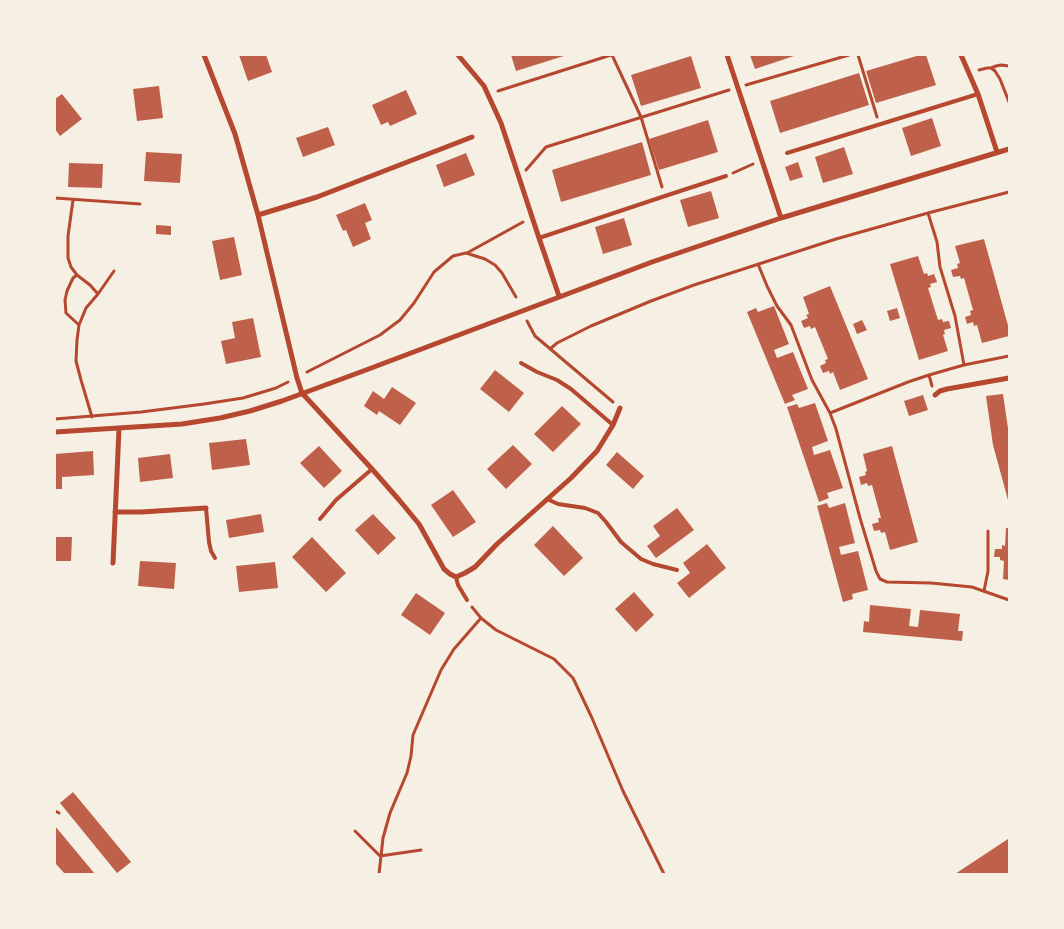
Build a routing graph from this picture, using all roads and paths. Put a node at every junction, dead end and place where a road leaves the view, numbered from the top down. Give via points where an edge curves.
1 (204, 55) edge
2 (458, 55) edge
3 (612, 55) edge
4 (728, 55) edge
5 (849, 55) edge
6 (858, 55) edge
7 (961, 55) edge
8 (1009, 66) edge
9 (991, 68) junction
10 (969, 74) junction
11 (738, 87) junction
12 (488, 94) junction
13 (978, 94) junction
14 (1009, 102) edge
15 (641, 117) junction
16 (880, 125) junction
17 (472, 136) dead end
18 (1009, 149) edge
19 (997, 152) junction
20 (787, 153) dead end
21 (726, 176) dead end
22 (519, 178) junction
23 (1009, 192) edge
24 (664, 196) junction
25 (55, 198) edge
26 (72, 200) junction
27 (140, 204) dead end
28 (928, 213) junction
29 (258, 215) junction
30 (531, 216) junction
31 (781, 218) junction
32 (538, 238) junction
33 (466, 253) dead end
34 (758, 264) junction
35 (114, 272) dead end
36 (77, 275) junction
37 (98, 294) junction
38 (559, 296) junction
39 (527, 321) dead end
40 (79, 325) junction
41 (550, 349) junction
42 (1009, 356) edge
43 (520, 363) dead end
44 (964, 365) junction
45 (1009, 378) edge
46 (302, 393) junction
47 (935, 395) dead end
48 (620, 408) joint
49 (830, 413) junction
50 (92, 416) dead end
51 (613, 425) junction
52 (118, 429) junction
53 (55, 432) edge
54 (372, 469) junction
55 (547, 499) junction
56 (206, 508) joint
57 (116, 512) junction
58 (320, 519) dead end
59 (988, 531) dead end
60 (215, 558) dead end
61 (113, 563) dead end
62 (676, 570) dead end
63 (456, 577) junction
64 (984, 591) junction
65 (467, 600) joint
66 (1009, 600) edge
67 (481, 618) junction
68 (355, 831) dead end
69 (421, 850) dead end
70 (380, 856) junction
71 (379, 874) edge
72 (664, 874) edge

1 - 29 street via 235,134
2 - 12 street
3 - 12 path
3 - 15 path
4 - 11 street
5 - 11 path
6 - 16 path
7 - 10 street
8 - 9 path
9 - 10 path
9 - 14 path via 1000,79
10 - 13 street
11 - 15 path
11 - 31 street
12 - 22 street
13 - 16 lane
13 - 19 street
15 - 22 path via 546,147
15 - 24 path
16 - 20 lane
17 - 29 street via 317,197
18 - 19 street
19 - 31 street
21 - 24 lane
22 - 30 street
23 - 28 path
24 - 32 lane
25 - 26 path
26 - 27 path
26 - 36 path via 68,258
28 - 34 path
28 - 44 path via 955,316
29 - 46 street
30 - 32 street
30 - 33 path
31 - 38 street
32 - 38 street
34 - 41 path via 651,301 591,326
34 - 49 path via 777,306 791,325 812,380
35 - 37 path
36 - 37 path
36 - 40 path via 65,300 66,313
37 - 40 path via 86,308
38 - 46 street
39 - 41 path via 535,336
40 - 50 path via 76,361
41 - 48 path
42 - 44 path
43 - 51 lane via 571,389
44 - 49 path via 908,382
45 - 47 street via 947,389
46 - 52 street via 256,410 220,418
46 - 54 street
48 - 51 street
49 - 64 path via 880,579 972,587
51 - 55 street via 597,451
52 - 53 street
52 - 57 street
54 - 58 lane via 336,500
54 - 63 street via 418,524 444,569
55 - 62 lane via 598,513 621,542 641,559
55 - 63 street via 475,567
56 - 57 street
56 - 60 lane via 209,542
57 - 61 street
59 - 64 path via 988,571
63 - 65 lane
64 - 66 path
65 - 67 path
67 - 70 path via 441,670 413,735 407,773 390,813
67 - 72 path via 496,630 554,659 573,678
68 - 70 path
69 - 70 path
70 - 71 path

